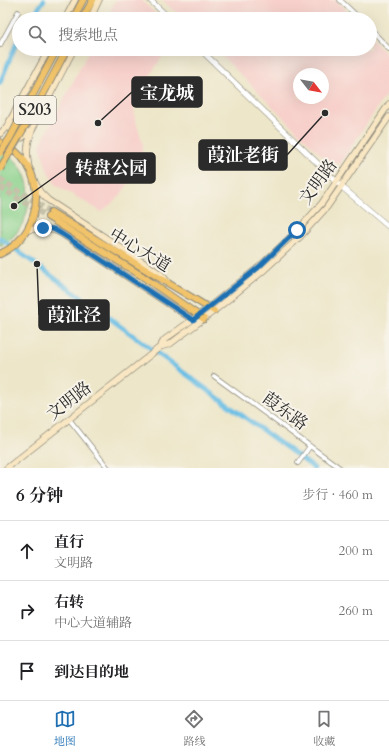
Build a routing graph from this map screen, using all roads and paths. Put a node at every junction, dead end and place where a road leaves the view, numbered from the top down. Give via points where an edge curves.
1 (75, 0) edge
2 (83, 0) edge
3 (92, 0) edge
4 (100, 0) edge
5 (150, 0) edge
6 (340, 0) edge
7 (69, 12) edge
8 (76, 12) edge
9 (86, 12) edge
10 (94, 12) edge
11 (163, 12) edge
12 (353, 12) edge
13 (12, 23) edge
14 (377, 36) edge
15 (0, 45) edge
16 (389, 49) edge
17 (45, 56) edge
18 (53, 56) edge
19 (63, 56) edge
20 (70, 56) edge
21 (207, 56) edge
22 (389, 104) edge
23 (13, 116) junction
24 (389, 117) edge
25 (33, 128) junction
26 (0, 134) edge
27 (0, 142) edge
28 (0, 153) edge
29 (29, 168) junction
30 (0, 169) edge
31 (34, 181) junction
32 (337, 182) junction
33 (342, 187) junction
34 (389, 227) edge
35 (28, 230) junction
36 (3, 253) edge
37 (0, 257) edge
38 (170, 284) junction
39 (211, 309) junction
40 (202, 317) junction
41 (193, 320) junction
42 (160, 347) junction
43 (214, 376) dead end
44 (69, 419) junction
45 (310, 446) junction
46 (298, 463) dead end
47 (7, 468) edge
48 (108, 468) edge
49 (340, 468) edge

1 - 7 main road
2 - 8 main road
3 - 9 main road
4 - 10 main road
5 - 11 street
6 - 12 street
13 - 15 street
14 - 16 street
17 - 23 main road
18 - 28 main road, S203, bridge
19 - 30 main road, S203, bridge
20 - 25 main road
21 - 32 street
22 - 32 main road, 文明路
23 - 25 main road via 10,128 15,136 22,138
23 - 26 main road
24 - 33 main road, 文明路
25 - 29 main road via 28,140
27 - 29 main road via 22,158
29 - 31 main road
31 - 35 main road via 37,198
31 - 38 main road via 48,200 160,274
32 - 33 street
32 - 39 main road, 文明路 via 309,217
33 - 34 street
33 - 39 main road, 文明路 via 314,222 276,260
35 - 36 main road
35 - 41 main road via 53,229
36 - 37 main road
38 - 39 main road, 中心大道
38 - 40 main road, 中心大道 via 49,214
39 - 40 main road, 文明路
40 - 41 main road, 文明路
40 - 42 main road, 文明路 via 170,344
41 - 42 main road, 文明路 via 164,340
42 - 44 main road, 文明路
43 - 45 street, 葭东路
44 - 47 main road, 文明路
44 - 48 street
45 - 46 street
45 - 49 street, 葭东路

